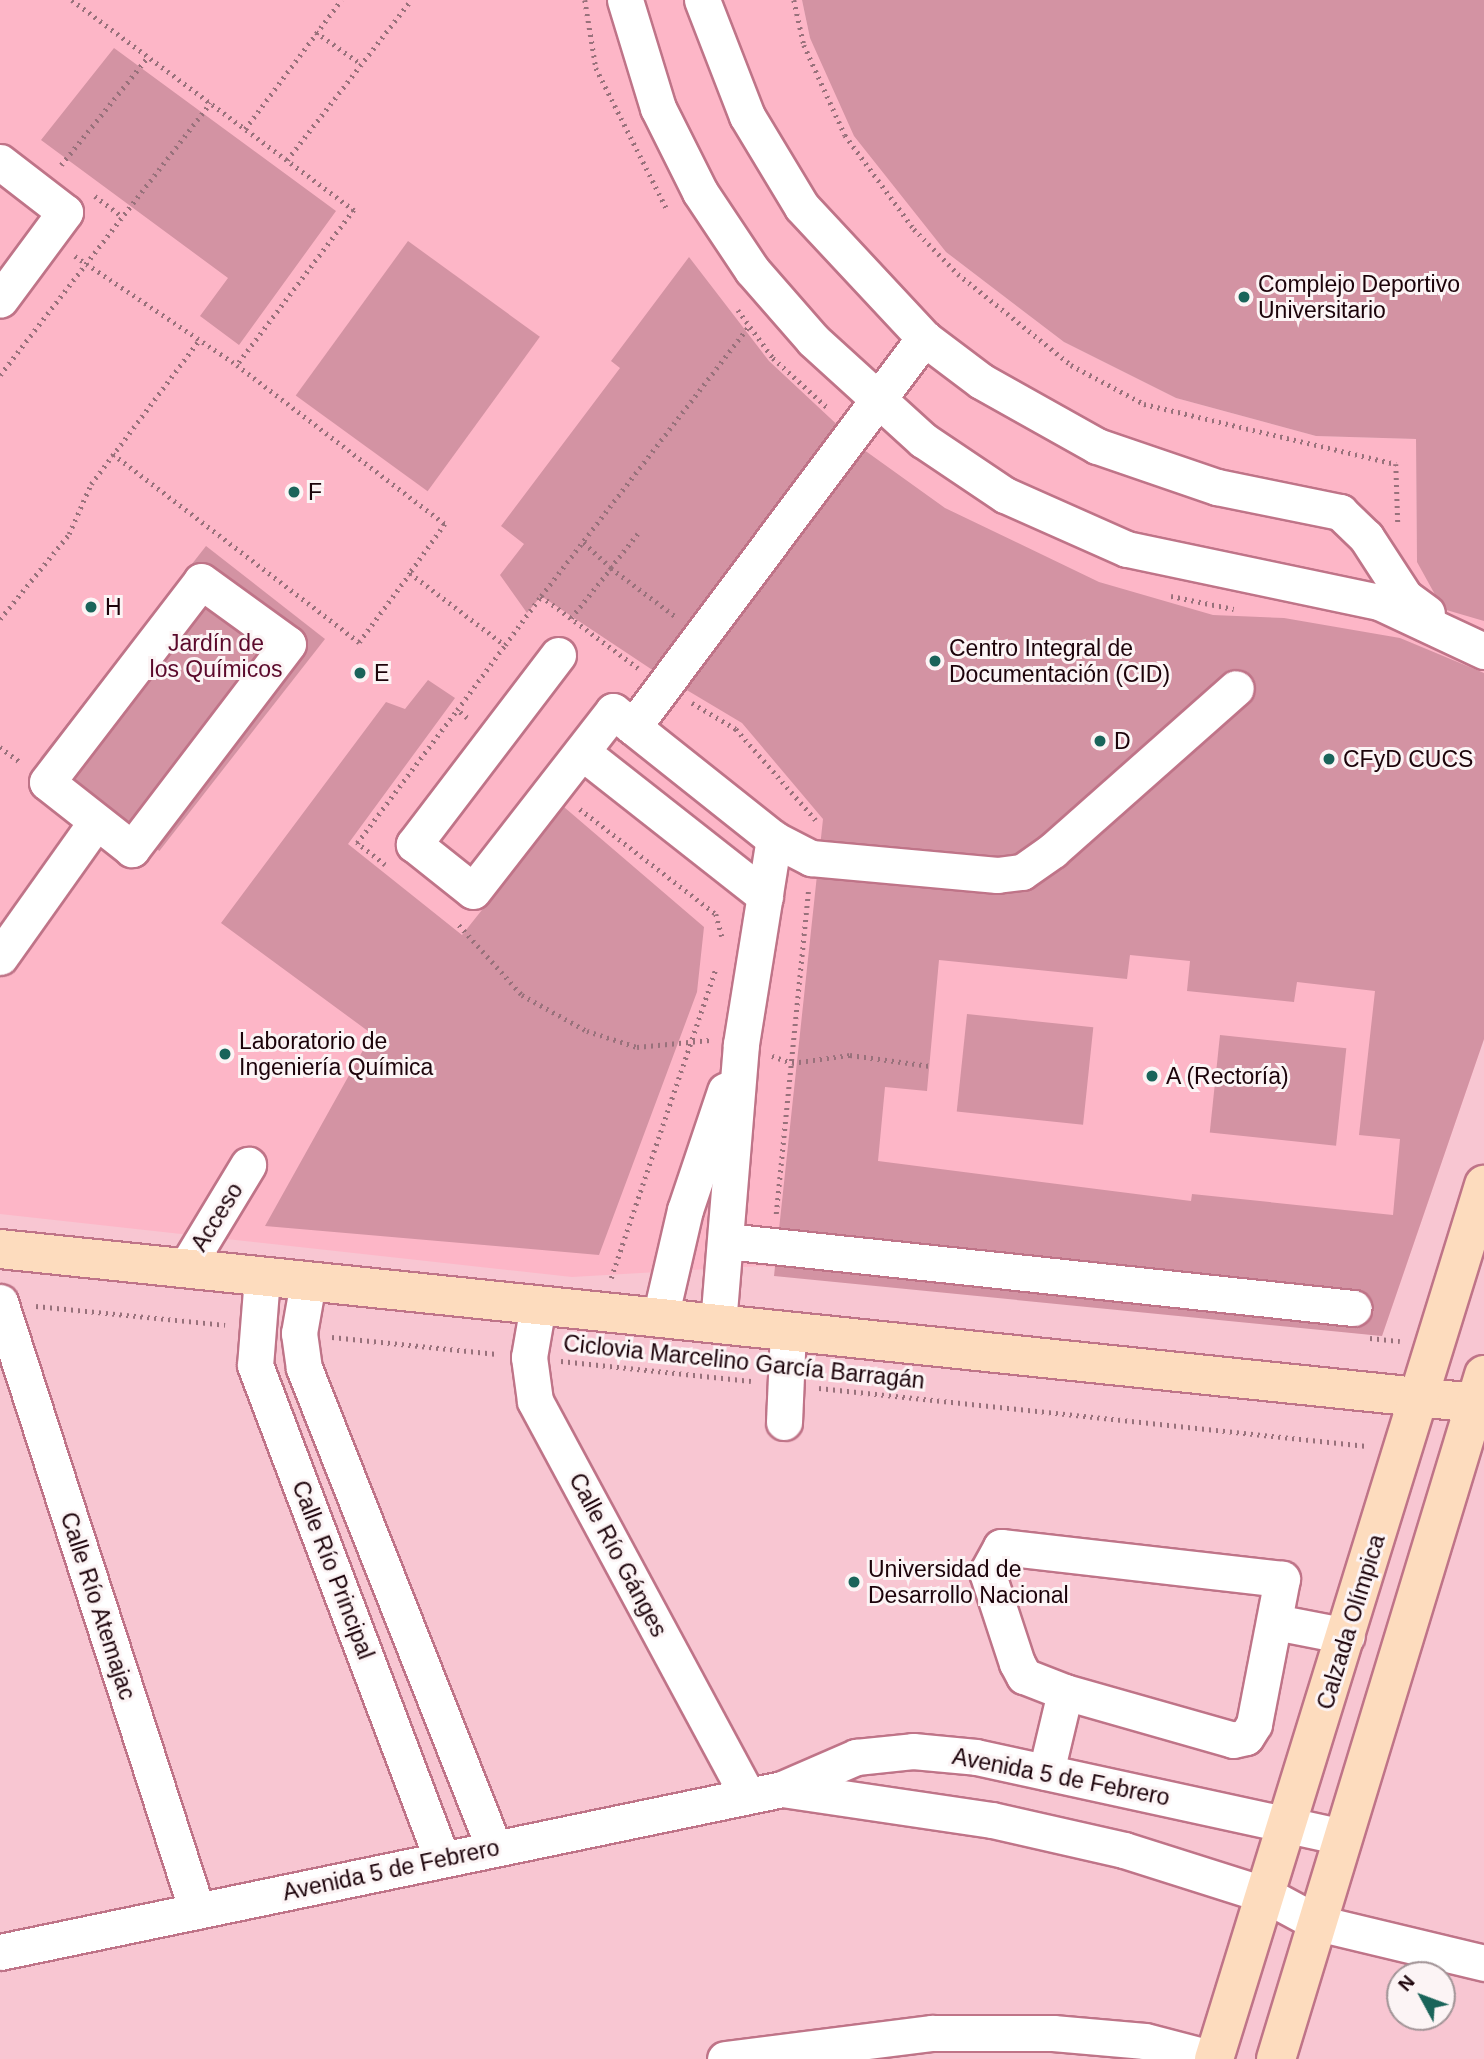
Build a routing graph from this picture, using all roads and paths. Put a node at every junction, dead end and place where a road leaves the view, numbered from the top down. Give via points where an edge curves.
1 (72, 0) edge
2 (341, 0) edge
3 (411, 0) edge
4 (625, 0) edge
5 (702, 0) edge
6 (794, 0) edge
7 (316, 33) junction
8 (147, 58) junction
9 (361, 64) junction
10 (210, 103) junction
11 (245, 129) junction
12 (287, 160) junction
13 (0, 162) edge
14 (58, 168) dead end
15 (47, 237) junction
16 (86, 263) junction
17 (0, 300) edge
18 (749, 326) dead end
19 (924, 338) junction
20 (200, 339) junction
21 (237, 365) junction
22 (0, 376) edge
23 (877, 401) junction
24 (113, 454) junction
25 (1399, 533) dead end
26 (639, 534) dead end
27 (583, 543) junction
28 (611, 568) junction
29 (410, 573) junction
30 (1384, 588) junction
31 (541, 596) junction
32 (571, 618) junction
33 (0, 620) edge
34 (701, 635) junction
35 (1484, 641) edge
36 (505, 645) junction
37 (1484, 651) edge
38 (558, 655) dead end
39 (663, 686) junction
40 (1236, 688) dead end
41 (623, 719) junction
42 (493, 739) junction
43 (582, 751) junction
44 (553, 787) junction
45 (96, 822) junction
46 (774, 839) junction
47 (811, 858) junction
48 (765, 896) junction
49 (459, 925) dead end
50 (723, 941) dead end
51 (720, 953) dead end
52 (0, 957) edge
53 (695, 1038) junction
54 (741, 1044) junction
55 (792, 1063) junction
56 (930, 1066) dead end
57 (248, 1166) dead end
58 (1484, 1185) edge
59 (726, 1241) junction
60 (772, 1244) junction
61 (0, 1249) edge
62 (185, 1269) junction
63 (262, 1277) junction
64 (308, 1282) junction
65 (0, 1302) edge
66 (538, 1306) junction
67 (598, 1311) junction
68 (660, 1318) junction
69 (1353, 1322) joint
70 (718, 1324) junction
71 (253, 1328) junction
72 (789, 1331) junction
73 (299, 1333) junction
74 (1435, 1345) junction
75 (529, 1357) junction
76 (785, 1384) junction
77 (1481, 1394) edge
78 (1420, 1397) junction
79 (784, 1422) dead end
80 (1404, 1450) junction
81 (1275, 1622) junction
82 (1346, 1636) junction
83 (1065, 1692) junction
84 (1046, 1772) junction
85 (782, 1789) junction
86 (747, 1795) junction
87 (1289, 1823) junction
88 (1343, 1837) junction
89 (494, 1848) junction
90 (442, 1859) junction
91 (1266, 1895) junction
92 (197, 1911) junction
93 (1318, 1923) junction
94 (0, 1952) edge
95 (1484, 1963) edge
96 (725, 2059) edge
97 (1214, 2059) edge
98 (1276, 2059) edge

1 - 8 path
2 - 7 path
3 - 9 path
4 - 23 street via 659,108 700,192 752,270
5 - 19 street via 747,116 802,207
6 - 25 path via 804,45 845,135 914,229 958,274 1071,365 1144,404 1396,464
7 - 9 path
7 - 11 path
8 - 10 path
8 - 14 path
9 - 12 path
10 - 11 path
10 - 16 path
11 - 12 path
12 - 21 path via 354,210
13 - 15 street via 65,212
15 - 16 path
15 - 17 street
16 - 20 path
16 - 22 path
18 - 27 path
19 - 23 street
19 - 30 street via 981,382 1097,446 1217,487 1340,512
20 - 21 path
20 - 24 path
21 - 29 path via 445,524
23 - 30 street via 1005,495 1066,526 1187,566
23 - 34 street
24 - 29 path via 359,642
24 - 33 path via 69,534
26 - 28 path
27 - 28 path
27 - 31 path
28 - 32 path
28 - 34 path
29 - 36 path
30 - 35 street
30 - 37 street
31 - 32 path
31 - 36 path
32 - 39 path
34 - 39 street
36 - 42 path via 457,710
38 - 42 street
39 - 41 street
39 - 47 path via 736,729 816,819
40 - 47 street via 1023,872
41 - 43 street
41 - 46 street
42 - 44 street via 414,844 473,891
43 - 44 street
43 - 48 street
44 - 50 path via 716,914
45 - 45 street via 47,782 201,580 288,644 132,849
45 - 52 street
46 - 47 street
46 - 48 street
47 - 55 path
48 - 54 street
49 - 53 path via 522,995 587,1031 637,1046
51 - 53 path
53 - 67 path
54 - 59 street
54 - 68 street via 685,1210
55 - 56 path via 850,1055
55 - 60 path
57 - 62 street, Acceso
58 - 74 main road, Calzada Olímpica
59 - 60 street
59 - 70 street
60 - 69 street
61 - 62 main road
62 - 63 main road
63 - 64 main road
63 - 71 street, Calle Río Principal
64 - 66 main road
64 - 73 street, Calle Río Principal
65 - 71 path
65 - 92 street, Calle Río Atemajac
66 - 67 main road
66 - 75 street, Calle Río Gánges
67 - 68 main road
68 - 70 main road
69 - 74 path
70 - 72 main road
71 - 90 street, Calle Río Principal via 255,1365
72 - 76 street
72 - 78 main road
73 - 75 path, Ciclovia Marcelino García Barragán
73 - 89 street, Calle Río Principal via 304,1368
74 - 78 main road, Calzada Olímpica
75 - 76 path, Ciclovia Marcelino García Barragán
75 - 86 street, Calle Río Gánges via 535,1401
76 - 79 street
76 - 80 path, Ciclovia Marcelino García Barragán
77 - 78 main road
77 - 88 main road
78 - 80 main road, Calzada Olímpica
80 - 82 main road, Calzada Olímpica
81 - 82 street
81 - 83 street via 1254,1724 1240,1740
81 - 83 street via 1283,1585 1272,1574 1001,1547 987,1572 1017,1663 1024,1675
82 - 87 main road, Calzada Olímpica
83 - 84 street
84 - 85 street, Avenida 5 de Febrero via 913,1751 856,1757
84 - 87 street, Avenida 5 de Febrero
85 - 86 street, Avenida 5 de Febrero
85 - 91 street, Avenida 5 de Febrero via 992,1820 1124,1850
86 - 89 street, Avenida 5 de Febrero
87 - 88 street, Avenida 5 de Febrero
87 - 91 main road, Calzada Olímpica
88 - 93 main road
89 - 90 street, Avenida 5 de Febrero
90 - 92 street, Avenida 5 de Febrero
91 - 93 street, Avenida 5 de Febrero
91 - 97 main road, Calzada Olímpica
92 - 94 street, Avenida 5 de Febrero
93 - 95 street, Avenida 5 de Febrero
93 - 98 main road
96 - 97 street via 932,2034 1053,2033 1145,2041

